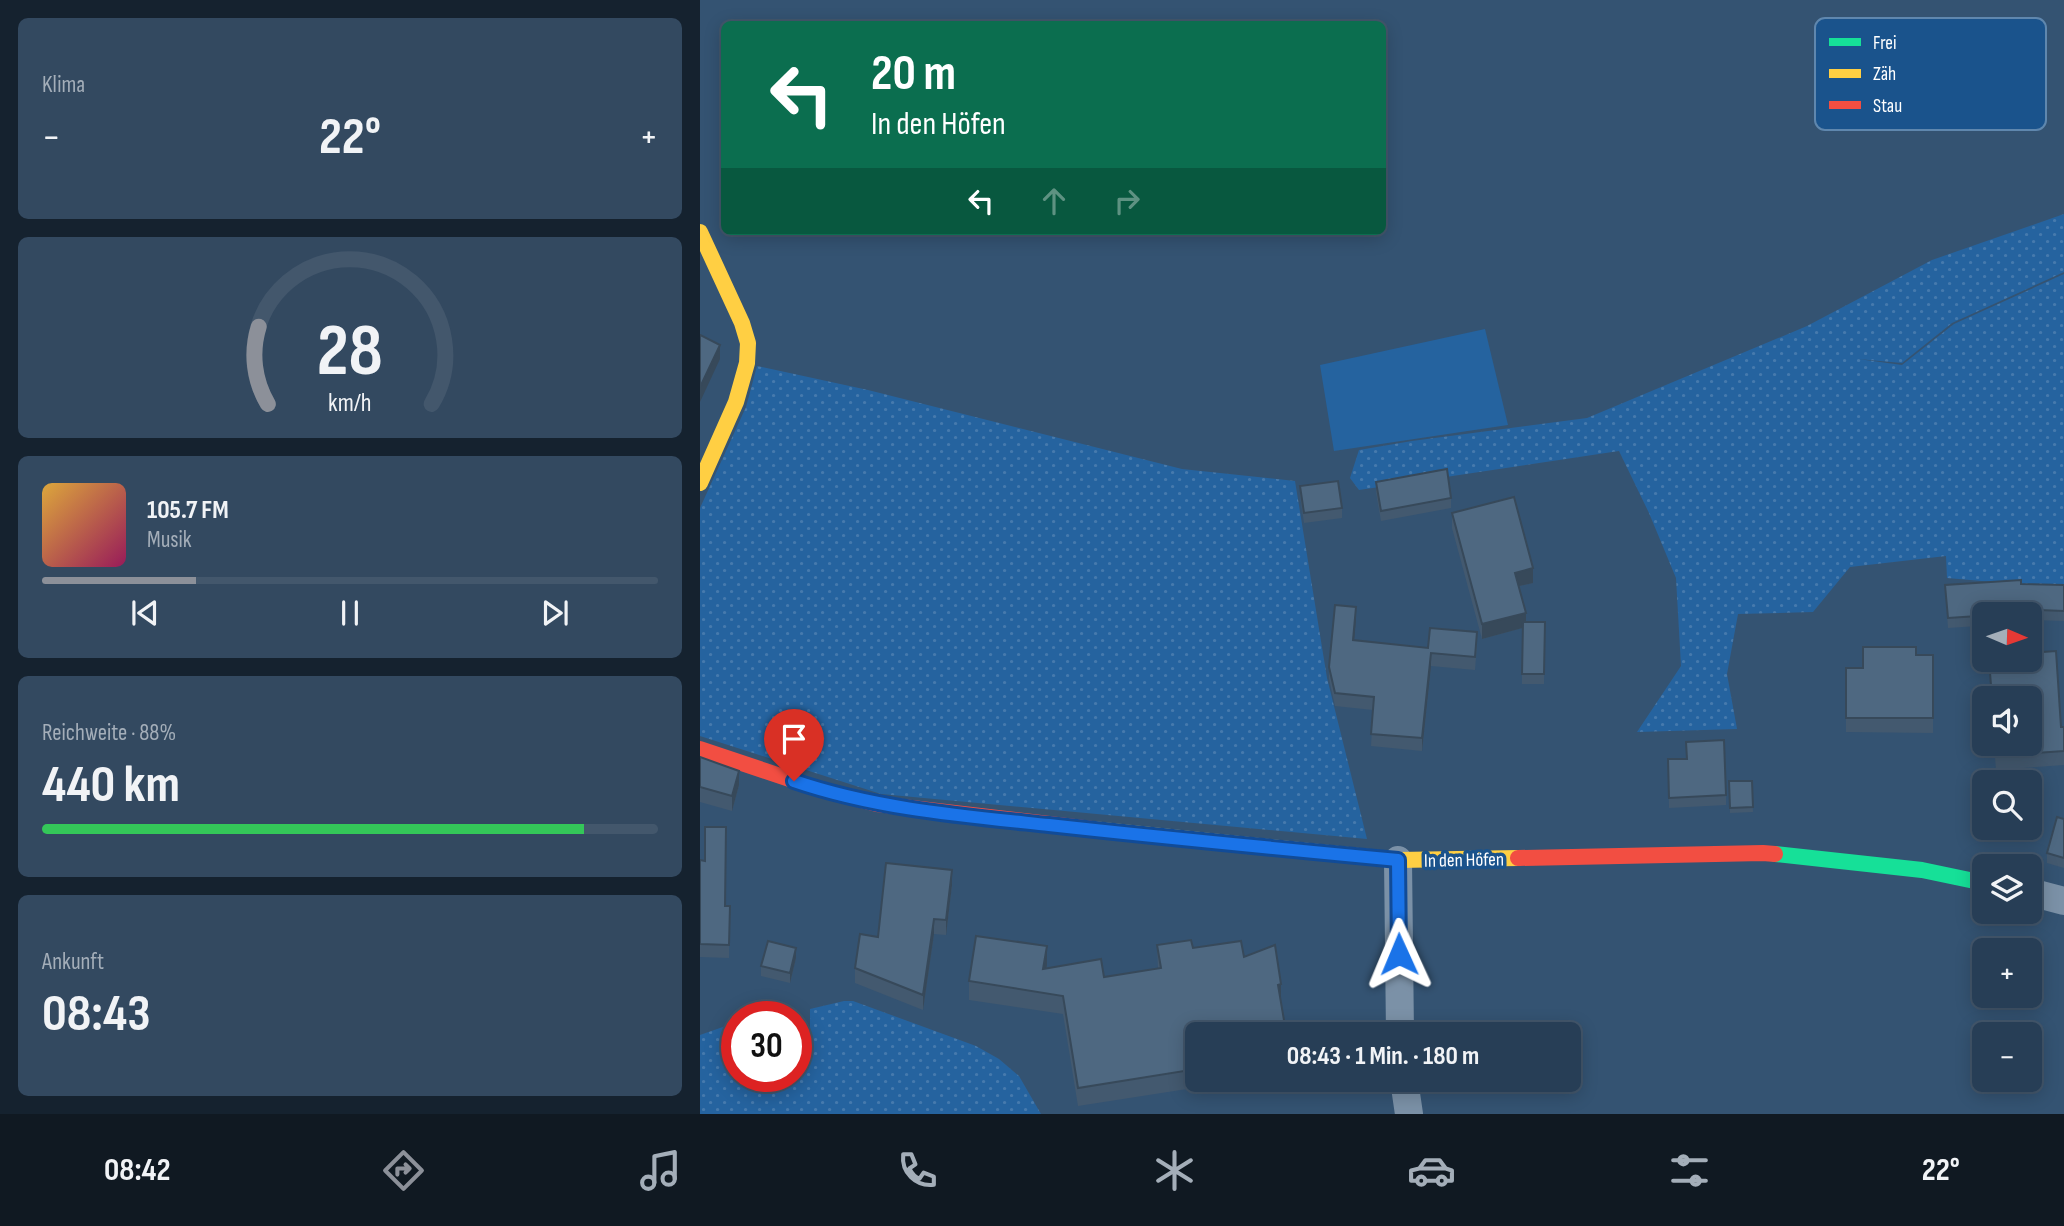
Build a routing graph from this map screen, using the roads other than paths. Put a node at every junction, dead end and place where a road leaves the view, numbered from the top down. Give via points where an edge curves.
1 (700, 232) edge
2 (700, 483) edge
3 (700, 750) edge
4 (1398, 860) junction
5 (1972, 880) edge
6 (2042, 895) edge
7 (2064, 901) edge
8 (1400, 1022) edge
9 (1406, 1092) edge
10 (1409, 1114) edge

1 - 2 street via 748,342 736,402
3 - 4 street, In den Höfen via 877,804
4 - 5 street, In den Höfen via 1763,853 1922,870
4 - 8 street
6 - 7 street
9 - 10 street

